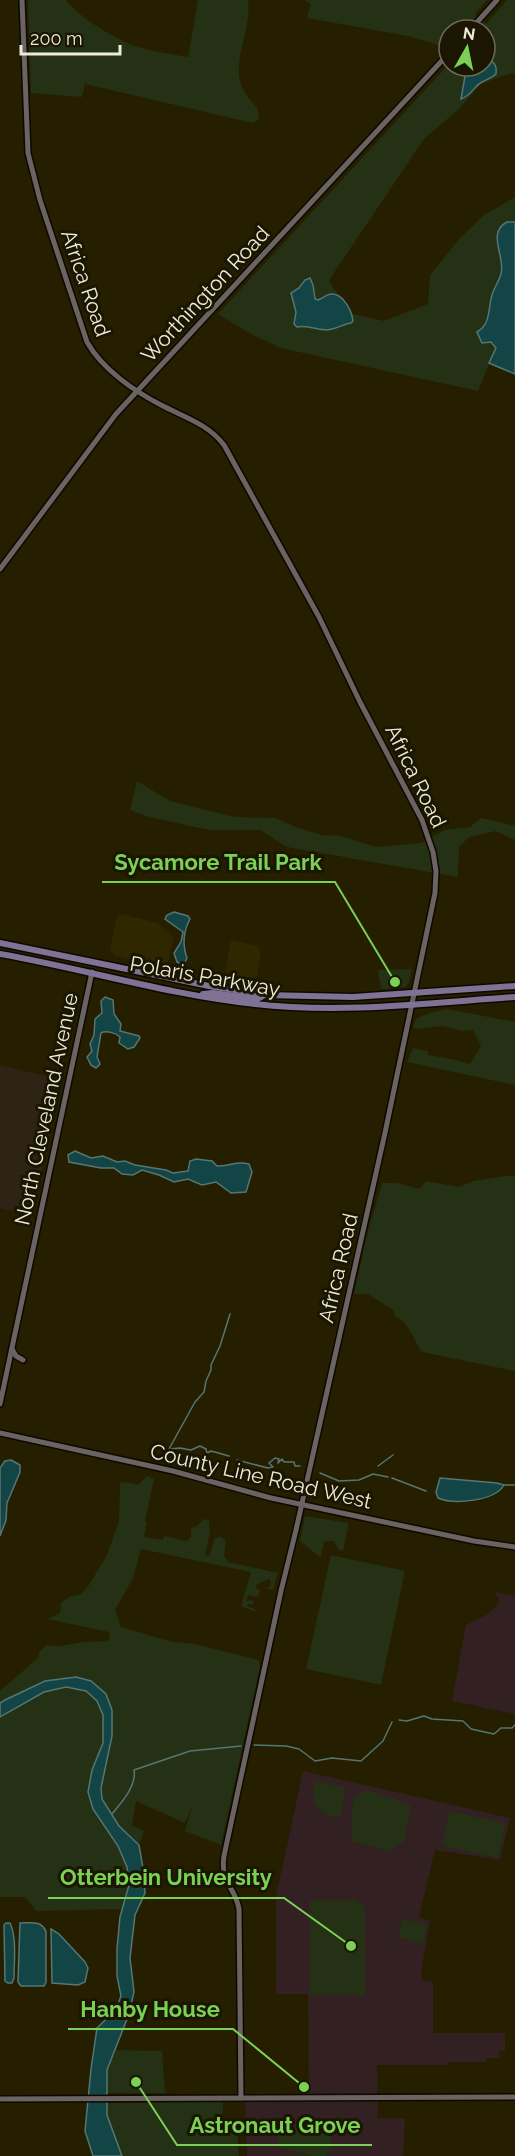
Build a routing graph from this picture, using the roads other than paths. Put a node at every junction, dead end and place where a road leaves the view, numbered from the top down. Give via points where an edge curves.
1 (22, 0) edge
2 (497, 0) edge
3 (481, 18) edge
4 (437, 66) edge
5 (137, 391) junction
6 (0, 569) edge
7 (0, 943) edge
8 (0, 954) edge
9 (95, 962) junction
10 (93, 972) junction
11 (515, 987) edge
12 (414, 993) junction
13 (199, 995) junction
14 (265, 995) junction
15 (515, 997) edge
16 (411, 1004) junction
17 (12, 1349) junction
18 (8, 1365) junction
19 (0, 1404) edge
20 (0, 1433) edge
21 (302, 1504) junction
22 (515, 1547) edge
23 (515, 2097) edge
24 (241, 2098) junction
25 (0, 2099) edge

1 - 5 street, Africa Road via 27,146 40,200 88,344
2 - 3 street
4 - 5 street, Worthington Road
5 - 6 street, Worthington Road
5 - 12 street, Africa Road via 209,429 224,445 319,617 426,828 436,883
7 - 9 main road, Polaris Parkway
8 - 10 main road, Polaris Parkway
9 - 10 main road, North Cleveland Avenue
9 - 14 main road, Polaris Parkway
10 - 13 main road, Polaris Parkway
10 - 17 street, North Cleveland Avenue
11 - 12 main road, Polaris Parkway
12 - 14 main road, Polaris Parkway via 315,998
12 - 16 street, Africa Road
13 - 14 main road via 257,999
13 - 16 main road, Polaris Parkway via 296,1007
15 - 16 main road, Polaris Parkway
16 - 21 street, Africa Road
17 - 18 street, North Cleveland Avenue
17 - 18 street via 23,1360
18 - 19 street, North Cleveland Avenue
20 - 21 street, County Line Road West
21 - 22 street, County Line Road West
21 - 24 street, Africa Road via 223,1862 225,1879 239,1909
23 - 24 street
24 - 25 street

